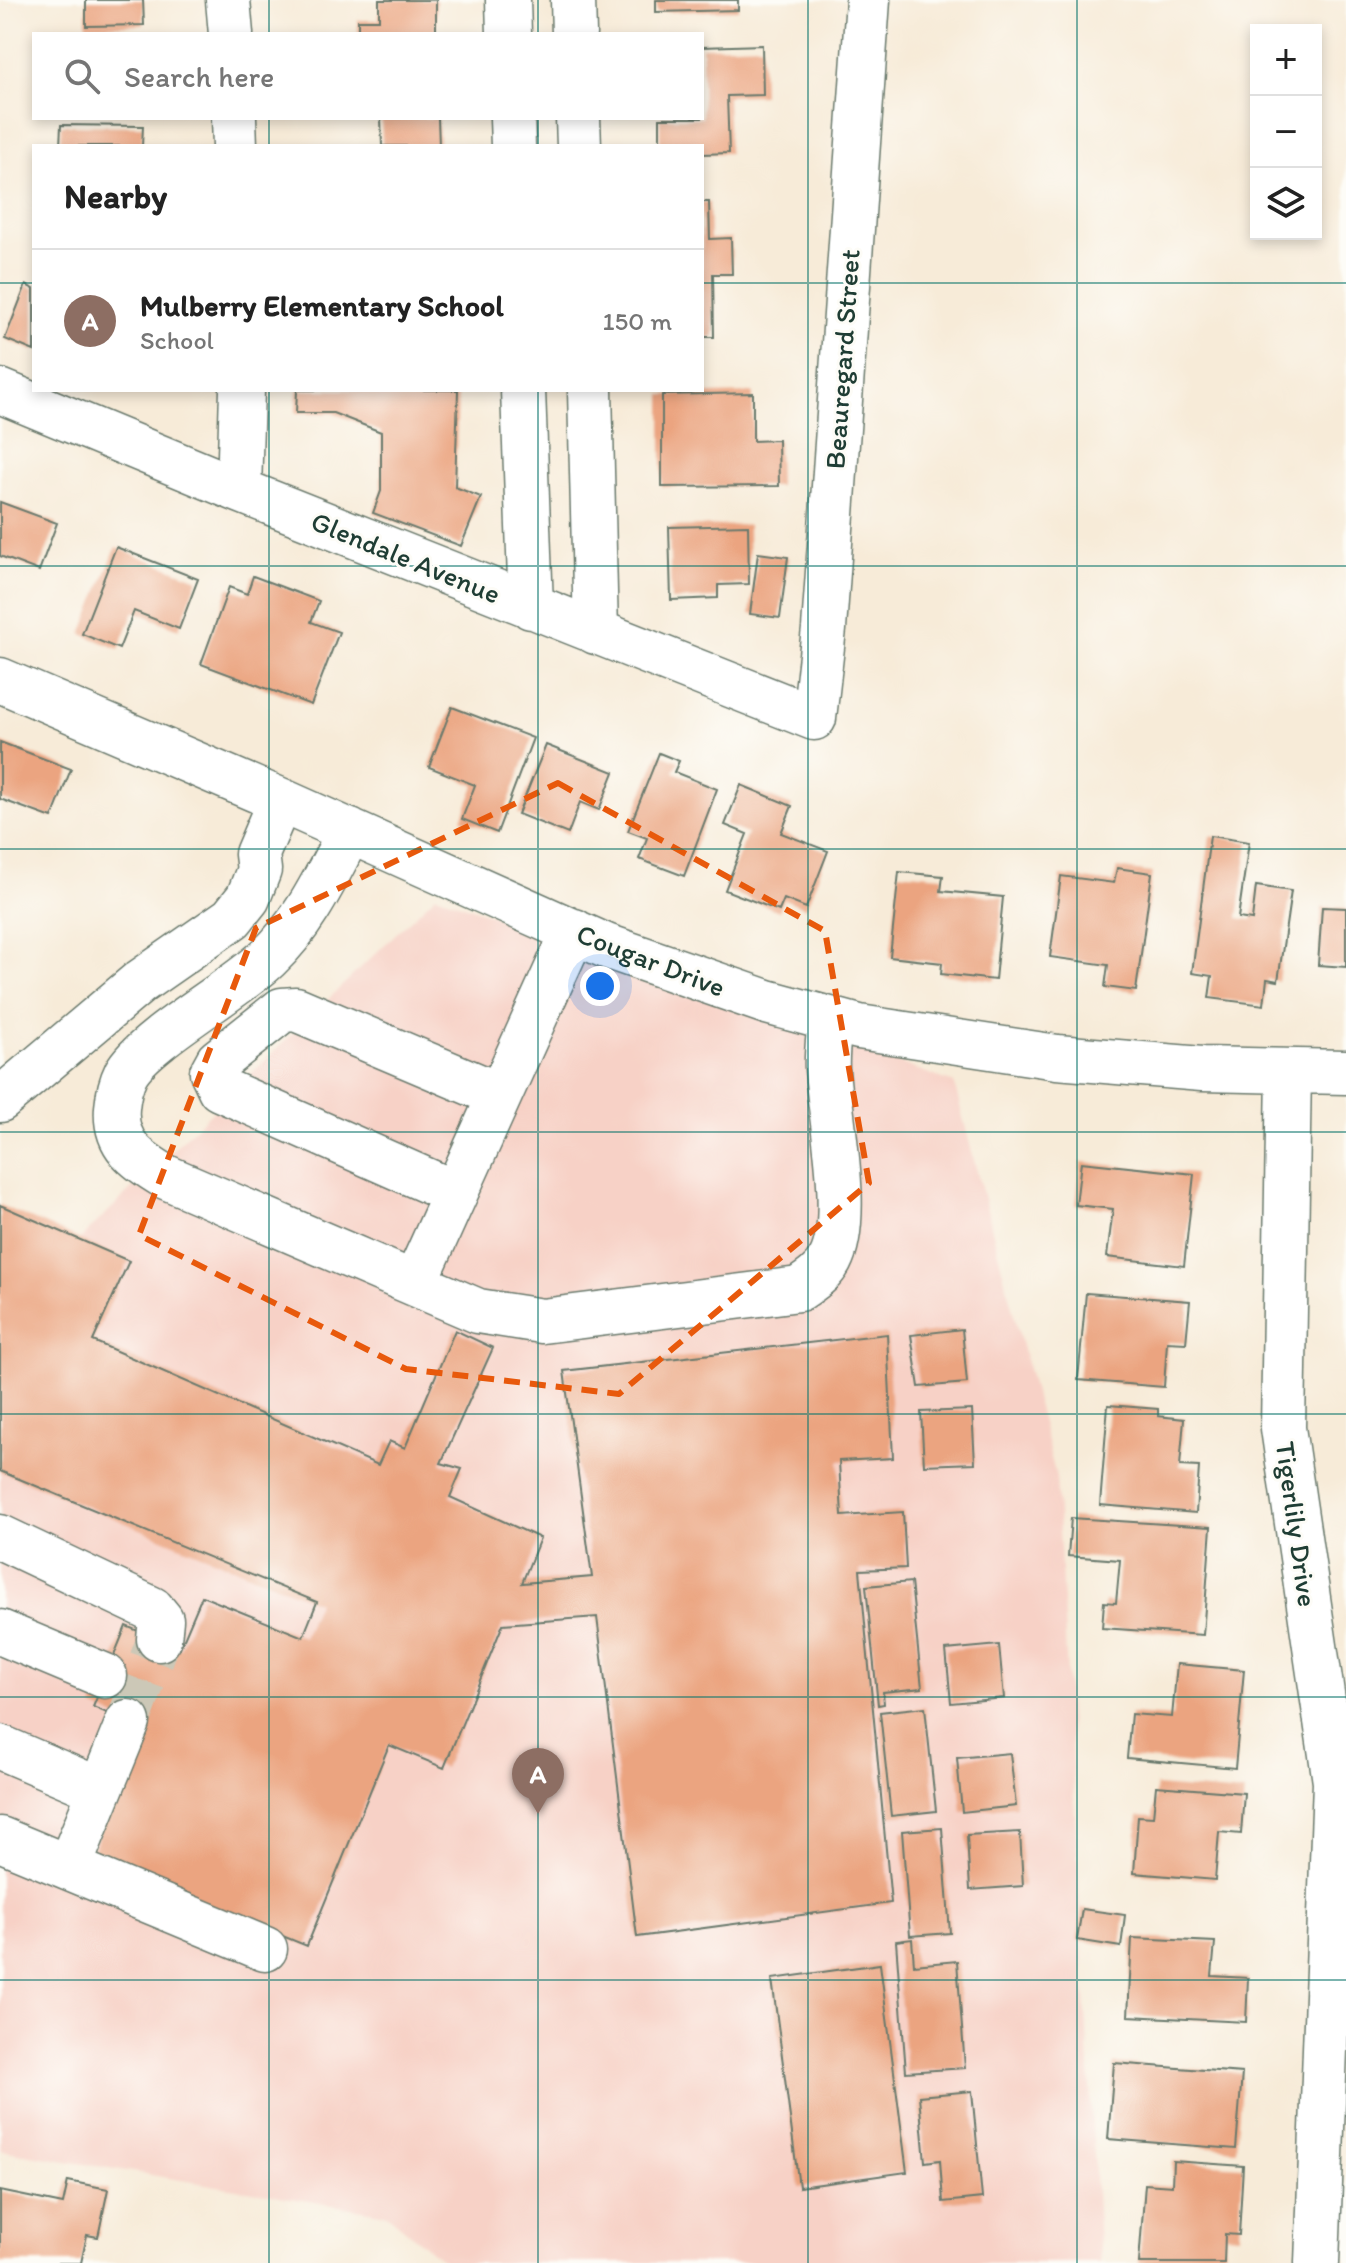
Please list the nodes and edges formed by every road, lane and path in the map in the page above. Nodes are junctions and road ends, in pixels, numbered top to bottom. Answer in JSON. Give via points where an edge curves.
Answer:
{"nodes":[{"id":1,"x":228,"y":0,"type":"edge"},
{"id":2,"x":508,"y":0,"type":"edge"},
{"id":3,"x":573,"y":0,"type":"edge"},
{"id":4,"x":868,"y":0,"type":"edge"},
{"id":5,"x":231,"y":32,"type":"edge"},
{"id":6,"x":509,"y":32,"type":"edge"},
{"id":7,"x":574,"y":32,"type":"edge"},
{"id":8,"x":234,"y":120,"type":"edge"},
{"id":9,"x":512,"y":120,"type":"edge"},
{"id":10,"x":578,"y":120,"type":"edge"},
{"id":11,"x":235,"y":144,"type":"edge"},
{"id":12,"x":513,"y":144,"type":"edge"},
{"id":13,"x":579,"y":144,"type":"edge"},
{"id":14,"x":0,"y":391,"type":"edge"},
{"id":15,"x":242,"y":392,"type":"edge"},
{"id":16,"x":523,"y":392,"type":"edge"},
{"id":17,"x":590,"y":392,"type":"edge"},
{"id":18,"x":239,"y":490,"type":"junction"},
{"id":19,"x":531,"y":607,"type":"junction"},
{"id":20,"x":596,"y":632,"type":"junction"},
{"id":21,"x":0,"y":680,"type":"edge"},
{"id":22,"x":814,"y":718,"type":"joint"},
{"id":23,"x":280,"y":800,"type":"junction"},
{"id":24,"x":350,"y":831,"type":"junction"},
{"id":25,"x":257,"y":854,"type":"junction"},
{"id":26,"x":574,"y":931,"type":"junction"},
{"id":27,"x":830,"y":1019,"type":"junction"},
{"id":28,"x":0,"y":1058,"type":"edge"},
{"id":29,"x":1289,"y":1071,"type":"junction"},
{"id":30,"x":1346,"y":1072,"type":"edge"},
{"id":31,"x":499,"y":1095,"type":"junction"},
{"id":32,"x":0,"y":1100,"type":"edge"},
{"id":33,"x":455,"y":1193,"type":"junction"},
{"id":34,"x":415,"y":1283,"type":"junction"},
{"id":35,"x":0,"y":1537,"type":"edge"},
{"id":36,"x":0,"y":1632,"type":"edge"},
{"id":37,"x":159,"y":1639,"type":"tunnel mouth"},
{"id":38,"x":105,"y":1676,"type":"dead end"},
{"id":39,"x":128,"y":1722,"type":"tunnel mouth"},
{"id":40,"x":0,"y":1747,"type":"edge"},
{"id":41,"x":100,"y":1790,"type":"junction"},
{"id":42,"x":0,"y":1839,"type":"edge"},
{"id":43,"x":69,"y":1867,"type":"junction"},
{"id":44,"x":265,"y":1949,"type":"dead end"},
{"id":45,"x":1317,"y":2263,"type":"edge"}],
"edges":[{"from":1,"to":5,"type":"street"},
{"from":2,"to":6,"type":"street"},
{"from":3,"to":7,"type":"street"},
{"from":4,"to":22,"type":"street","name":"Beauregard Street"},
{"from":8,"to":11,"type":"street"},
{"from":9,"to":12,"type":"street"},
{"from":10,"to":13,"type":"street"},
{"from":14,"to":18,"type":"street","name":"Glendale Avenue"},
{"from":15,"to":18,"type":"street"},
{"from":16,"to":19,"type":"street"},
{"from":17,"to":20,"type":"street"},
{"from":18,"to":19,"type":"street","name":"Glendale Avenue"},
{"from":19,"to":20,"type":"street","name":"Glendale Avenue"},
{"from":20,"to":22,"type":"street","name":"Glendale Avenue"},
{"from":21,"to":23,"type":"street","name":"Cougar Drive"},
{"from":23,"to":24,"type":"street","name":"Cougar Drive"},
{"from":23,"to":25,"type":"street"},
{"from":24,"to":26,"type":"street","name":"Cougar Drive"},
{"from":24,"to":34,"type":"street","via":[[293,932],[235,987],[145,1051],[127,1071],[118,1095],[119,1132],[128,1151],[166,1177]]},
{"from":25,"to":28,"type":"street","via":[[239,864],[192,913]]},
{"from":25,"to":32,"type":"street","via":[[259,870],[248,898],[232,918],[140,982]]},
{"from":26,"to":27,"type":"street","name":"Cougar Drive","via":[[767,1002]]},
{"from":26,"to":31,"type":"street"},
{"from":27,"to":29,"type":"street","name":"Cougar Drive","via":[[1057,1057]]},
{"from":27,"to":34,"type":"street","via":[[826,1064],[841,1215],[830,1261],[799,1289],[542,1321],[478,1311]]},
{"from":29,"to":30,"type":"street","name":"Cougar Drive"},
{"from":29,"to":45,"type":"street","name":"Tigerlily Drive","via":[[1283,1428],[1335,1782]]},
{"from":31,"to":33,"type":"street"},
{"from":31,"to":33,"type":"street","via":[[296,1009],[282,1010],[218,1061],[212,1072],[220,1089]]},
{"from":33,"to":34,"type":"street"},
{"from":35,"to":37,"type":"street","via":[[143,1603],[161,1620]]},
{"from":36,"to":38,"type":"street"},
{"from":39,"to":41,"type":"street"},
{"from":40,"to":41,"type":"street"},
{"from":41,"to":43,"type":"street"},
{"from":42,"to":43,"type":"street"},
{"from":43,"to":44,"type":"street"}]}
